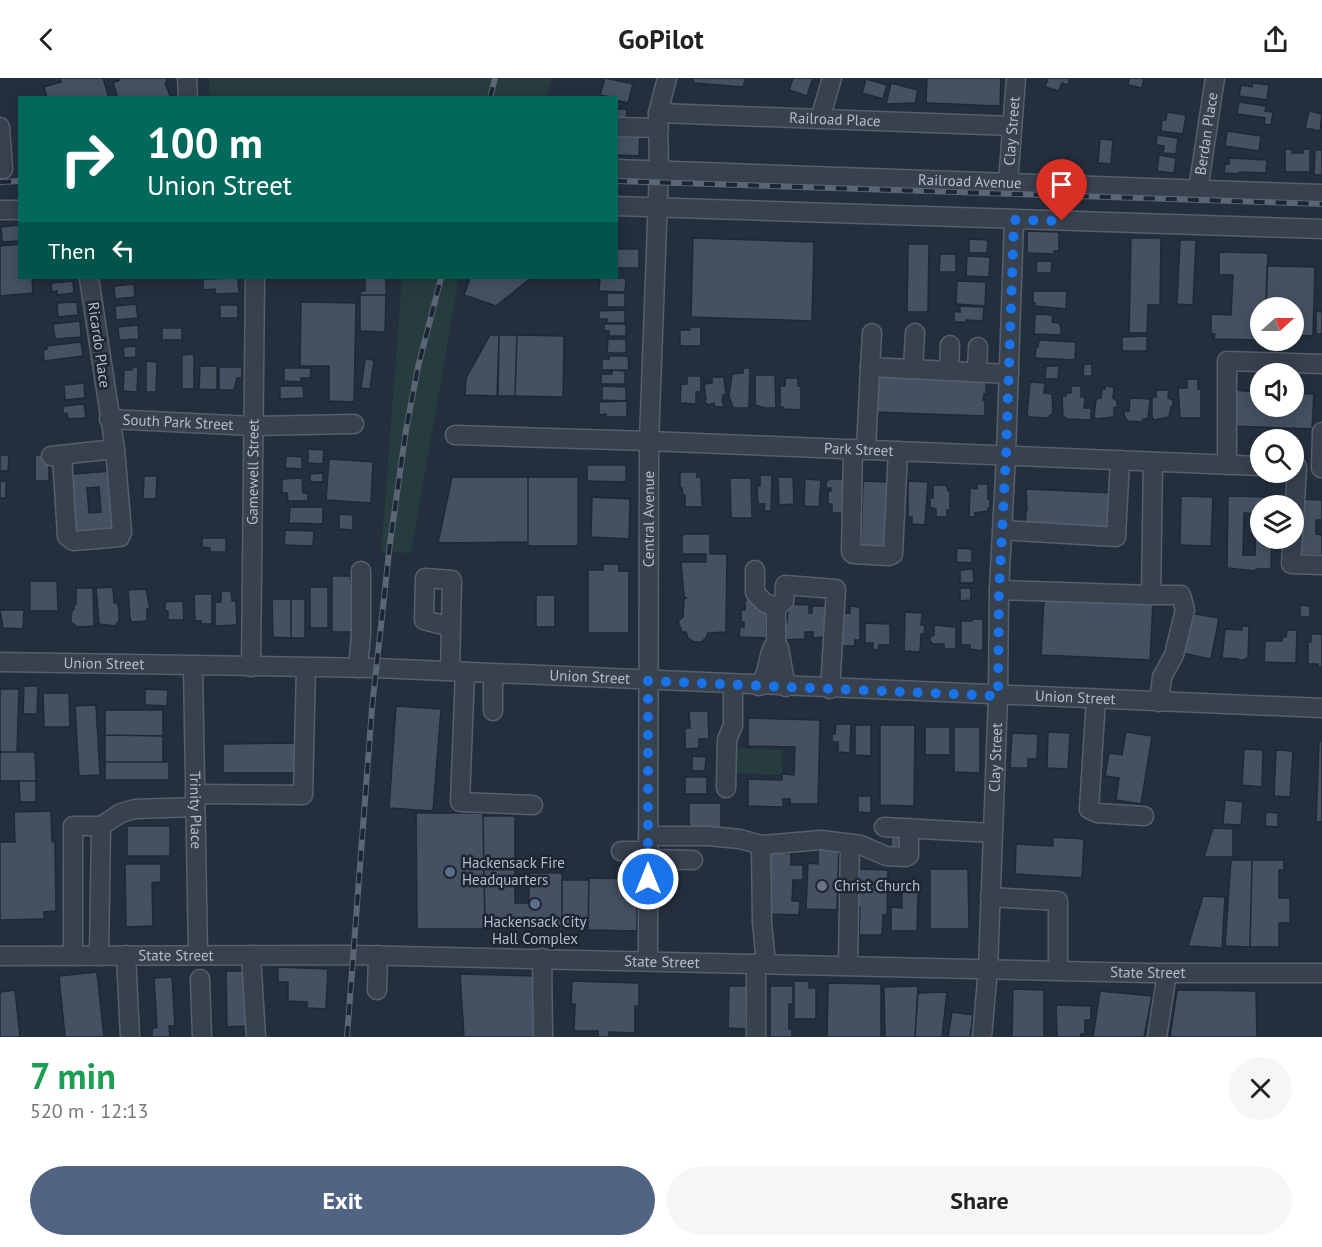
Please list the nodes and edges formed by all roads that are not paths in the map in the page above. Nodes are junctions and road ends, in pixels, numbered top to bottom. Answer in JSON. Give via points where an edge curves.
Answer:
{"nodes":[{"id":1,"x":187,"y":78,"type":"edge"},
{"id":2,"x":667,"y":78,"type":"edge"},
{"id":3,"x":832,"y":78,"type":"edge"},
{"id":4,"x":1016,"y":78,"type":"edge"},
{"id":5,"x":1215,"y":78,"type":"edge"},
{"id":6,"x":188,"y":96,"type":"edge"},
{"id":7,"x":820,"y":119,"type":"junction"},
{"id":8,"x":659,"y":120,"type":"junction"},
{"id":9,"x":1012,"y":126,"type":"junction"},
{"id":10,"x":0,"y":127,"type":"edge"},
{"id":11,"x":618,"y":128,"type":"edge"},
{"id":12,"x":8,"y":169,"type":"edge"},
{"id":13,"x":618,"y":169,"type":"edge"},
{"id":14,"x":659,"y":170,"type":"junction"},
{"id":15,"x":1008,"y":183,"type":"junction"},
{"id":16,"x":1198,"y":190,"type":"junction"},
{"id":17,"x":1322,"y":194,"type":"edge"},
{"id":18,"x":618,"y":206,"type":"edge"},
{"id":19,"x":658,"y":208,"type":"junction"},
{"id":20,"x":0,"y":210,"type":"edge"},
{"id":21,"x":18,"y":210,"type":"edge"},
{"id":22,"x":1014,"y":220,"type":"junction"},
{"id":23,"x":1322,"y":229,"type":"edge"},
{"id":24,"x":89,"y":279,"type":"edge"},
{"id":25,"x":255,"y":279,"type":"edge"},
{"id":26,"x":872,"y":333,"type":"dead end"},
{"id":27,"x":915,"y":333,"type":"dead end"},
{"id":28,"x":950,"y":345,"type":"dead end"},
{"id":29,"x":978,"y":347,"type":"dead end"},
{"id":30,"x":1322,"y":364,"type":"edge"},
{"id":31,"x":870,"y":367,"type":"junction"},
{"id":32,"x":913,"y":369,"type":"junction"},
{"id":33,"x":949,"y":370,"type":"junction"},
{"id":34,"x":977,"y":371,"type":"junction"},
{"id":35,"x":1009,"y":374,"type":"junction"},
{"id":36,"x":109,"y":419,"type":"junction"},
{"id":37,"x":354,"y":424,"type":"dead end"},
{"id":38,"x":253,"y":426,"type":"junction"},
{"id":39,"x":1322,"y":432,"type":"edge"},
{"id":40,"x":455,"y":435,"type":"dead end"},
{"id":41,"x":649,"y":441,"type":"junction"},
{"id":42,"x":115,"y":449,"type":"junction"},
{"id":43,"x":860,"y":449,"type":"junction"},
{"id":44,"x":898,"y":451,"type":"junction"},
{"id":45,"x":1006,"y":455,"type":"junction"},
{"id":46,"x":56,"y":456,"type":"joint"},
{"id":47,"x":1120,"y":460,"type":"junction"},
{"id":48,"x":1153,"y":462,"type":"junction"},
{"id":49,"x":1227,"y":465,"type":"junction"},
{"id":50,"x":1250,"y":466,"type":"edge"},
{"id":51,"x":1304,"y":467,"type":"edge"},
{"id":52,"x":1321,"y":468,"type":"edge"},
{"id":53,"x":1002,"y":530,"type":"junction"},
{"id":54,"x":1292,"y":549,"type":"edge"},
{"id":55,"x":1322,"y":565,"type":"edge"},
{"id":56,"x":755,"y":570,"type":"dead end"},
{"id":57,"x":361,"y":571,"type":"dead end"},
{"id":58,"x":999,"y":590,"type":"junction"},
{"id":59,"x":1151,"y":595,"type":"junction"},
{"id":60,"x":776,"y":607,"type":"junction"},
{"id":61,"x":451,"y":627,"type":"dead end"},
{"id":62,"x":776,"y":643,"type":"junction"},
{"id":63,"x":0,"y":662,"type":"edge"},
{"id":64,"x":194,"y":666,"type":"junction"},
{"id":65,"x":251,"y":667,"type":"junction"},
{"id":66,"x":306,"y":668,"type":"junction"},
{"id":67,"x":358,"y":668,"type":"junction"},
{"id":68,"x":457,"y":672,"type":"junction"},
{"id":69,"x":493,"y":674,"type":"junction"},
{"id":70,"x":648,"y":681,"type":"junction"},
{"id":71,"x":733,"y":684,"type":"junction"},
{"id":72,"x":759,"y":686,"type":"junction"},
{"id":73,"x":786,"y":687,"type":"junction"},
{"id":74,"x":831,"y":688,"type":"junction"},
{"id":75,"x":998,"y":696,"type":"junction"},
{"id":76,"x":1096,"y":699,"type":"junction"},
{"id":77,"x":1159,"y":702,"type":"junction"},
{"id":78,"x":1322,"y":708,"type":"edge"},
{"id":79,"x":492,"y":711,"type":"dead end"},
{"id":80,"x":726,"y":788,"type":"dead end"},
{"id":81,"x":195,"y":801,"type":"junction"},
{"id":82,"x":533,"y":805,"type":"dead end"},
{"id":83,"x":1144,"y":816,"type":"dead end"},
{"id":84,"x":101,"y":826,"type":"junction"},
{"id":85,"x":884,"y":827,"type":"dead end"},
{"id":86,"x":909,"y":828,"type":"junction"},
{"id":87,"x":992,"y":833,"type":"junction"},
{"id":88,"x":850,"y":844,"type":"junction"},
{"id":89,"x":761,"y":845,"type":"junction"},
{"id":90,"x":648,"y":849,"type":"junction"},
{"id":91,"x":621,"y":850,"type":"dead end"},
{"id":92,"x":693,"y":860,"type":"dead end"},
{"id":93,"x":990,"y":897,"type":"junction"},
{"id":94,"x":198,"y":955,"type":"junction"},
{"id":95,"x":251,"y":955,"type":"junction"},
{"id":96,"x":378,"y":955,"type":"junction"},
{"id":97,"x":0,"y":956,"type":"edge"},
{"id":98,"x":73,"y":956,"type":"junction"},
{"id":99,"x":99,"y":956,"type":"junction"},
{"id":100,"x":126,"y":956,"type":"junction"},
{"id":101,"x":542,"y":958,"type":"junction"},
{"id":102,"x":648,"y":961,"type":"junction"},
{"id":103,"x":761,"y":963,"type":"junction"},
{"id":104,"x":848,"y":965,"type":"junction"},
{"id":105,"x":988,"y":969,"type":"junction"},
{"id":106,"x":1058,"y":971,"type":"junction"},
{"id":107,"x":1167,"y":973,"type":"junction"},
{"id":108,"x":1322,"y":973,"type":"edge"},
{"id":109,"x":200,"y":979,"type":"dead end"},
{"id":110,"x":377,"y":990,"type":"dead end"},
{"id":111,"x":130,"y":1037,"type":"edge"},
{"id":112,"x":202,"y":1037,"type":"edge"},
{"id":113,"x":256,"y":1037,"type":"edge"},
{"id":114,"x":543,"y":1037,"type":"edge"},
{"id":115,"x":756,"y":1037,"type":"edge"},
{"id":116,"x":982,"y":1037,"type":"edge"},
{"id":117,"x":1157,"y":1037,"type":"edge"}],
"edges":[{"from":1,"to":6,"type":"street"},
{"from":2,"to":8,"type":"street","name":"Central Avenue"},
{"from":3,"to":7,"type":"street"},
{"from":4,"to":9,"type":"street","name":"Clay Street"},
{"from":5,"to":16,"type":"street","name":"Berdan Place"},
{"from":7,"to":8,"type":"street","name":"Railroad Place"},
{"from":7,"to":9,"type":"street","name":"Railroad Place"},
{"from":8,"to":11,"type":"street","name":"Railroad Place"},
{"from":8,"to":14,"type":"street","name":"Central Avenue"},
{"from":9,"to":15,"type":"street","name":"Clay Street"},
{"from":10,"to":12,"type":"street"},
{"from":13,"to":14,"type":"street","name":"Railroad Avenue"},
{"from":14,"to":15,"type":"street","name":"Railroad Avenue"},
{"from":14,"to":19,"type":"street","name":"Central Avenue"},
{"from":15,"to":16,"type":"street","name":"Railroad Avenue"},
{"from":16,"to":17,"type":"street","name":"Railroad Avenue"},
{"from":18,"to":19,"type":"street"},
{"from":19,"to":22,"type":"street"},
{"from":19,"to":41,"type":"street","name":"Central Avenue"},
{"from":20,"to":21,"type":"street"},
{"from":22,"to":23,"type":"street"},
{"from":22,"to":35,"type":"street","name":"Clay Street"},
{"from":24,"to":36,"type":"street","name":"Ricardo Place"},
{"from":25,"to":38,"type":"street","name":"Gamewell Street"},
{"from":26,"to":31,"type":"street"},
{"from":27,"to":32,"type":"street"},
{"from":28,"to":33,"type":"street"},
{"from":29,"to":34,"type":"street"},
{"from":30,"to":49,"type":"street","via":[[1227,361]]},
{"from":31,"to":32,"type":"street"},
{"from":31,"to":43,"type":"street"},
{"from":32,"to":33,"type":"street"},
{"from":33,"to":34,"type":"street"},
{"from":34,"to":35,"type":"street"},
{"from":35,"to":45,"type":"street","name":"Clay Street"},
{"from":36,"to":38,"type":"street","name":"South Park Street"},
{"from":36,"to":42,"type":"street","name":"Ricardo Place"},
{"from":37,"to":38,"type":"street","name":"South Park Street"},
{"from":38,"to":65,"type":"street","name":"Gamewell Street"},
{"from":39,"to":52,"type":"street"},
{"from":40,"to":41,"type":"street","name":"Park Street"},
{"from":41,"to":43,"type":"street","name":"Park Street"},
{"from":41,"to":70,"type":"street","name":"Central Avenue"},
{"from":42,"to":46,"type":"street","name":"South Park Street"},
{"from":42,"to":46,"type":"street","name":"Ricardo Place","via":[[122,532],[120,537],[100,540],[73,541],[67,536]]},
{"from":43,"to":44,"type":"street","name":"Park Street"},
{"from":43,"to":44,"type":"street","via":[[851,552],[889,556]]},
{"from":44,"to":45,"type":"street","name":"Park Street"},
{"from":45,"to":47,"type":"street","name":"Park Street"},
{"from":45,"to":53,"type":"street","name":"Clay Street"},
{"from":47,"to":48,"type":"street","name":"Park Street"},
{"from":47,"to":53,"type":"street","via":[[1116,537]]},
{"from":48,"to":49,"type":"street","name":"Park Street"},
{"from":48,"to":59,"type":"street"},
{"from":49,"to":50,"type":"street","name":"Park Street"},
{"from":51,"to":52,"type":"street"},
{"from":53,"to":58,"type":"street","name":"Clay Street"},
{"from":54,"to":55,"type":"street","via":[[1291,564]]},
{"from":56,"to":60,"type":"street","via":[[755,593]]},
{"from":57,"to":67,"type":"street"},
{"from":58,"to":59,"type":"street"},
{"from":58,"to":75,"type":"street","name":"Clay Street"},
{"from":59,"to":77,"type":"street","via":[[1181,595],[1185,610],[1174,655],[1162,677]]},
{"from":60,"to":62,"type":"street"},
{"from":60,"to":74,"type":"street","via":[[784,601],[785,585],[836,589]]},
{"from":61,"to":68,"type":"street"},
{"from":62,"to":72,"type":"street","via":[[766,677]]},
{"from":62,"to":73,"type":"street"},
{"from":63,"to":64,"type":"street","name":"Union Street"},
{"from":64,"to":65,"type":"street","name":"Union Street"},
{"from":64,"to":81,"type":"street","name":"Trinity Place"},
{"from":65,"to":66,"type":"street","name":"Union Street"},
{"from":66,"to":67,"type":"street","name":"Union Street"},
{"from":66,"to":81,"type":"street","via":[[303,795]]},
{"from":67,"to":68,"type":"street","name":"Union Street"},
{"from":68,"to":69,"type":"street","name":"Union Street"},
{"from":68,"to":82,"type":"street","via":[[460,802]]},
{"from":69,"to":70,"type":"street","name":"Union Street"},
{"from":69,"to":79,"type":"street"},
{"from":70,"to":71,"type":"street","name":"Union Street"},
{"from":70,"to":90,"type":"street","name":"Central Avenue"},
{"from":71,"to":72,"type":"street","name":"Union Street"},
{"from":71,"to":80,"type":"street"},
{"from":72,"to":73,"type":"street","name":"Union Street"},
{"from":73,"to":74,"type":"street","name":"Union Street"},
{"from":74,"to":75,"type":"street","name":"Union Street"},
{"from":75,"to":76,"type":"street","name":"Union Street"},
{"from":75,"to":87,"type":"street","name":"Clay Street"},
{"from":76,"to":77,"type":"street","name":"Union Street"},
{"from":76,"to":83,"type":"street","via":[[1089,809]]},
{"from":77,"to":78,"type":"street","name":"Union Street"},
{"from":81,"to":84,"type":"street","via":[[135,809]]},
{"from":81,"to":94,"type":"street","name":"Trinity Place"},
{"from":84,"to":98,"type":"street","via":[[73,826]]},
{"from":84,"to":99,"type":"street"},
{"from":85,"to":86,"type":"street"},
{"from":86,"to":87,"type":"street"},
{"from":86,"to":88,"type":"street","via":[[906,857],[886,856]]},
{"from":87,"to":93,"type":"street","name":"Clay Street"},
{"from":88,"to":89,"type":"street","via":[[821,840]]},
{"from":88,"to":104,"type":"street"},
{"from":89,"to":90,"type":"street","via":[[708,836]]},
{"from":89,"to":103,"type":"street"},
{"from":90,"to":91,"type":"street"},
{"from":90,"to":92,"type":"street"},
{"from":90,"to":102,"type":"street","name":"Central Avenue"},
{"from":93,"to":105,"type":"street","name":"Clay Street"},
{"from":93,"to":106,"type":"street","via":[[1058,901]]},
{"from":94,"to":95,"type":"street","name":"State Street"},
{"from":94,"to":100,"type":"street","name":"State Street"},
{"from":95,"to":96,"type":"street","name":"State Street"},
{"from":95,"to":113,"type":"street"},
{"from":96,"to":101,"type":"street","name":"State Street"},
{"from":96,"to":110,"type":"street"},
{"from":97,"to":98,"type":"street","name":"State Street"},
{"from":98,"to":99,"type":"street","name":"State Street"},
{"from":99,"to":100,"type":"street","name":"State Street"},
{"from":100,"to":111,"type":"street"},
{"from":101,"to":102,"type":"street","name":"State Street"},
{"from":101,"to":114,"type":"street"},
{"from":102,"to":103,"type":"street","name":"State Street"},
{"from":103,"to":104,"type":"street","name":"State Street"},
{"from":103,"to":115,"type":"street"},
{"from":104,"to":105,"type":"street","name":"State Street"},
{"from":105,"to":106,"type":"street","name":"State Street"},
{"from":105,"to":116,"type":"street","name":"Clay Street"},
{"from":106,"to":107,"type":"street","name":"State Street"},
{"from":107,"to":108,"type":"street","name":"State Street"},
{"from":107,"to":117,"type":"street"},
{"from":109,"to":112,"type":"street"}]}
